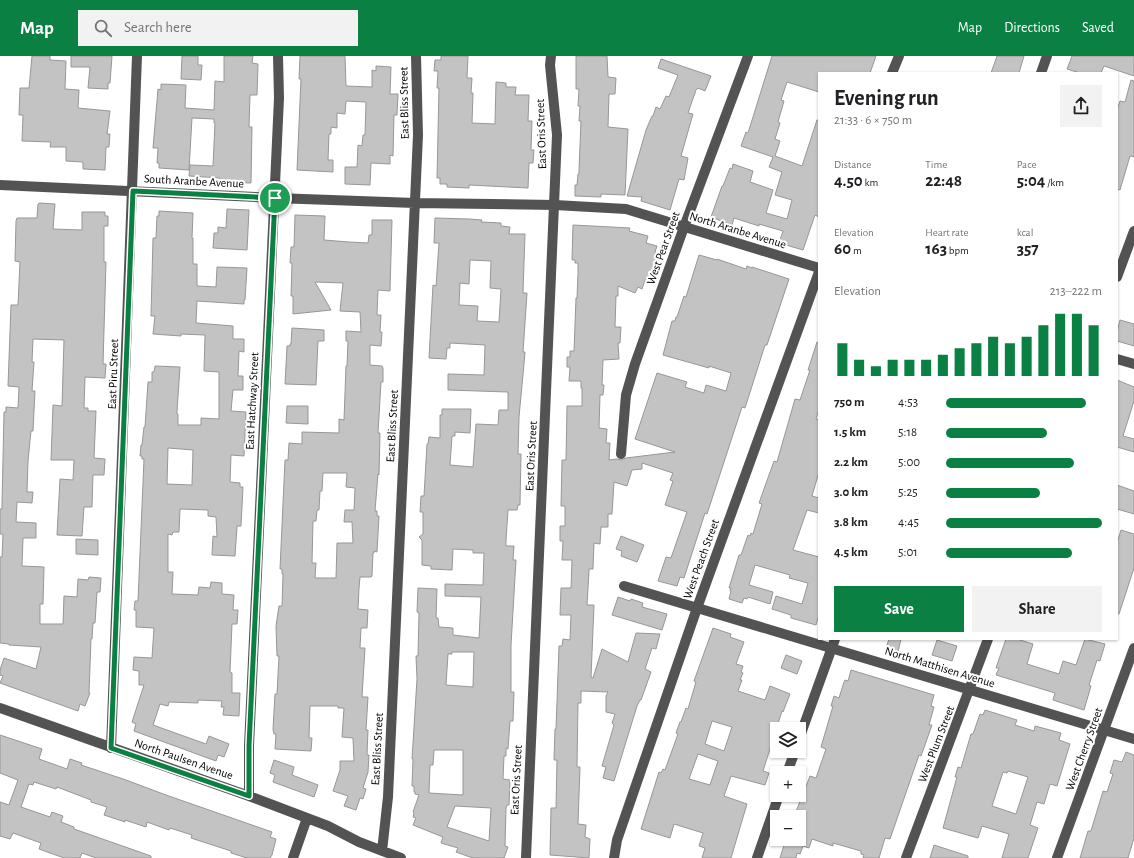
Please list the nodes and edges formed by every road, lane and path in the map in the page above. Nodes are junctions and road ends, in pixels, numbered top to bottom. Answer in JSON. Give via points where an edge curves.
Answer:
{"nodes":[{"id":1,"x":137,"y":56,"type":"edge"},
{"id":2,"x":278,"y":56,"type":"edge"},
{"id":3,"x":416,"y":56,"type":"edge"},
{"id":4,"x":551,"y":56,"type":"edge"},
{"id":5,"x":748,"y":56,"type":"edge"},
{"id":6,"x":898,"y":56,"type":"edge"},
{"id":7,"x":1047,"y":56,"type":"edge"},
{"id":8,"x":892,"y":72,"type":"edge"},
{"id":9,"x":1041,"y":72,"type":"edge"},
{"id":10,"x":0,"y":185,"type":"edge"},
{"id":11,"x":133,"y":191,"type":"junction"},
{"id":12,"x":275,"y":198,"type":"junction"},
{"id":13,"x":415,"y":203,"type":"junction"},
{"id":14,"x":554,"y":205,"type":"junction"},
{"id":15,"x":684,"y":227,"type":"junction"},
{"id":16,"x":1134,"y":231,"type":"edge"},
{"id":17,"x":818,"y":268,"type":"edge"},
{"id":18,"x":1118,"y":274,"type":"edge"},
{"id":19,"x":818,"y":275,"type":"edge"},
{"id":20,"x":1118,"y":358,"type":"edge"},
{"id":21,"x":1134,"y":364,"type":"edge"},
{"id":22,"x":621,"y":454,"type":"dead end"},
{"id":23,"x":624,"y":586,"type":"dead end"},
{"id":24,"x":697,"y":608,"type":"junction"},
{"id":25,"x":988,"y":640,"type":"edge"},
{"id":26,"x":833,"y":644,"type":"edge"},
{"id":27,"x":1134,"y":648,"type":"edge"},
{"id":28,"x":970,"y":690,"type":"junction"},
{"id":29,"x":0,"y":708,"type":"edge"},
{"id":30,"x":805,"y":722,"type":"edge"},
{"id":31,"x":1105,"y":730,"type":"junction"},
{"id":32,"x":1134,"y":739,"type":"edge"},
{"id":33,"x":111,"y":748,"type":"junction"},
{"id":34,"x":249,"y":796,"type":"junction"},
{"id":35,"x":777,"y":802,"type":"edge"},
{"id":36,"x":307,"y":818,"type":"junction"},
{"id":37,"x":382,"y":851,"type":"junction"},
{"id":38,"x":292,"y":858,"type":"edge"},
{"id":39,"x":401,"y":858,"type":"edge"},
{"id":40,"x":526,"y":858,"type":"edge"},
{"id":41,"x":614,"y":858,"type":"edge"},
{"id":42,"x":757,"y":858,"type":"edge"},
{"id":43,"x":906,"y":858,"type":"edge"},
{"id":44,"x":1057,"y":858,"type":"edge"}],
"edges":[{"from":1,"to":11,"type":"street","name":"East Piru Street"},
{"from":2,"to":12,"type":"street","name":"East Hatchway Street"},
{"from":3,"to":13,"type":"street","name":"East Bliss Street","via":[[418,135]]},
{"from":4,"to":14,"type":"street","name":"East Oris Street","via":[[557,135]]},
{"from":5,"to":15,"type":"street","name":"West Pear Street"},
{"from":6,"to":8,"type":"street"},
{"from":7,"to":9,"type":"street"},
{"from":10,"to":11,"type":"street","name":"South Aranbe Avenue"},
{"from":11,"to":12,"type":"street","name":"South Aranbe Avenue"},
{"from":11,"to":33,"type":"street","name":"East Piru Street"},
{"from":12,"to":13,"type":"street","name":"South Aranbe Avenue"},
{"from":12,"to":34,"type":"street","name":"East Hatchway Street","via":[[249,746]]},
{"from":13,"to":14,"type":"street","name":"South Aranbe Avenue"},
{"from":13,"to":37,"type":"street","name":"East Bliss Street","via":[[388,797]]},
{"from":14,"to":15,"type":"street","name":"North Aranbe Avenue","via":[[626,209]]},
{"from":14,"to":40,"type":"street","name":"East Oris Street"},
{"from":15,"to":17,"type":"street","name":"North Aranbe Avenue"},
{"from":15,"to":22,"type":"street","name":"West Pear Street","via":[[626,395]]},
{"from":16,"to":18,"type":"street"},
{"from":19,"to":24,"type":"street","name":"West Peach Street"},
{"from":20,"to":21,"type":"street"},
{"from":23,"to":24,"type":"street","name":"North Matthisen Avenue"},
{"from":24,"to":26,"type":"street","name":"North Matthisen Avenue"},
{"from":24,"to":41,"type":"street","name":"West Peach Street","via":[[617,840]]},
{"from":25,"to":28,"type":"street","name":"West Plum Street"},
{"from":26,"to":28,"type":"street","name":"North Matthisen Avenue"},
{"from":26,"to":30,"type":"street"},
{"from":27,"to":31,"type":"street","name":"West Cherry Street"},
{"from":28,"to":31,"type":"street","name":"North Matthisen Avenue"},
{"from":28,"to":43,"type":"street","name":"West Plum Street"},
{"from":29,"to":33,"type":"street","name":"North Paulsen Avenue"},
{"from":31,"to":32,"type":"street","name":"North Matthisen Avenue"},
{"from":31,"to":44,"type":"street","name":"West Cherry Street"},
{"from":33,"to":34,"type":"street","name":"North Paulsen Avenue"},
{"from":34,"to":36,"type":"street","name":"North Paulsen Avenue"},
{"from":35,"to":42,"type":"street"},
{"from":36,"to":37,"type":"street","name":"North Paulsen Avenue"},
{"from":36,"to":38,"type":"street"},
{"from":37,"to":39,"type":"street","name":"North Paulsen Avenue"}]}
